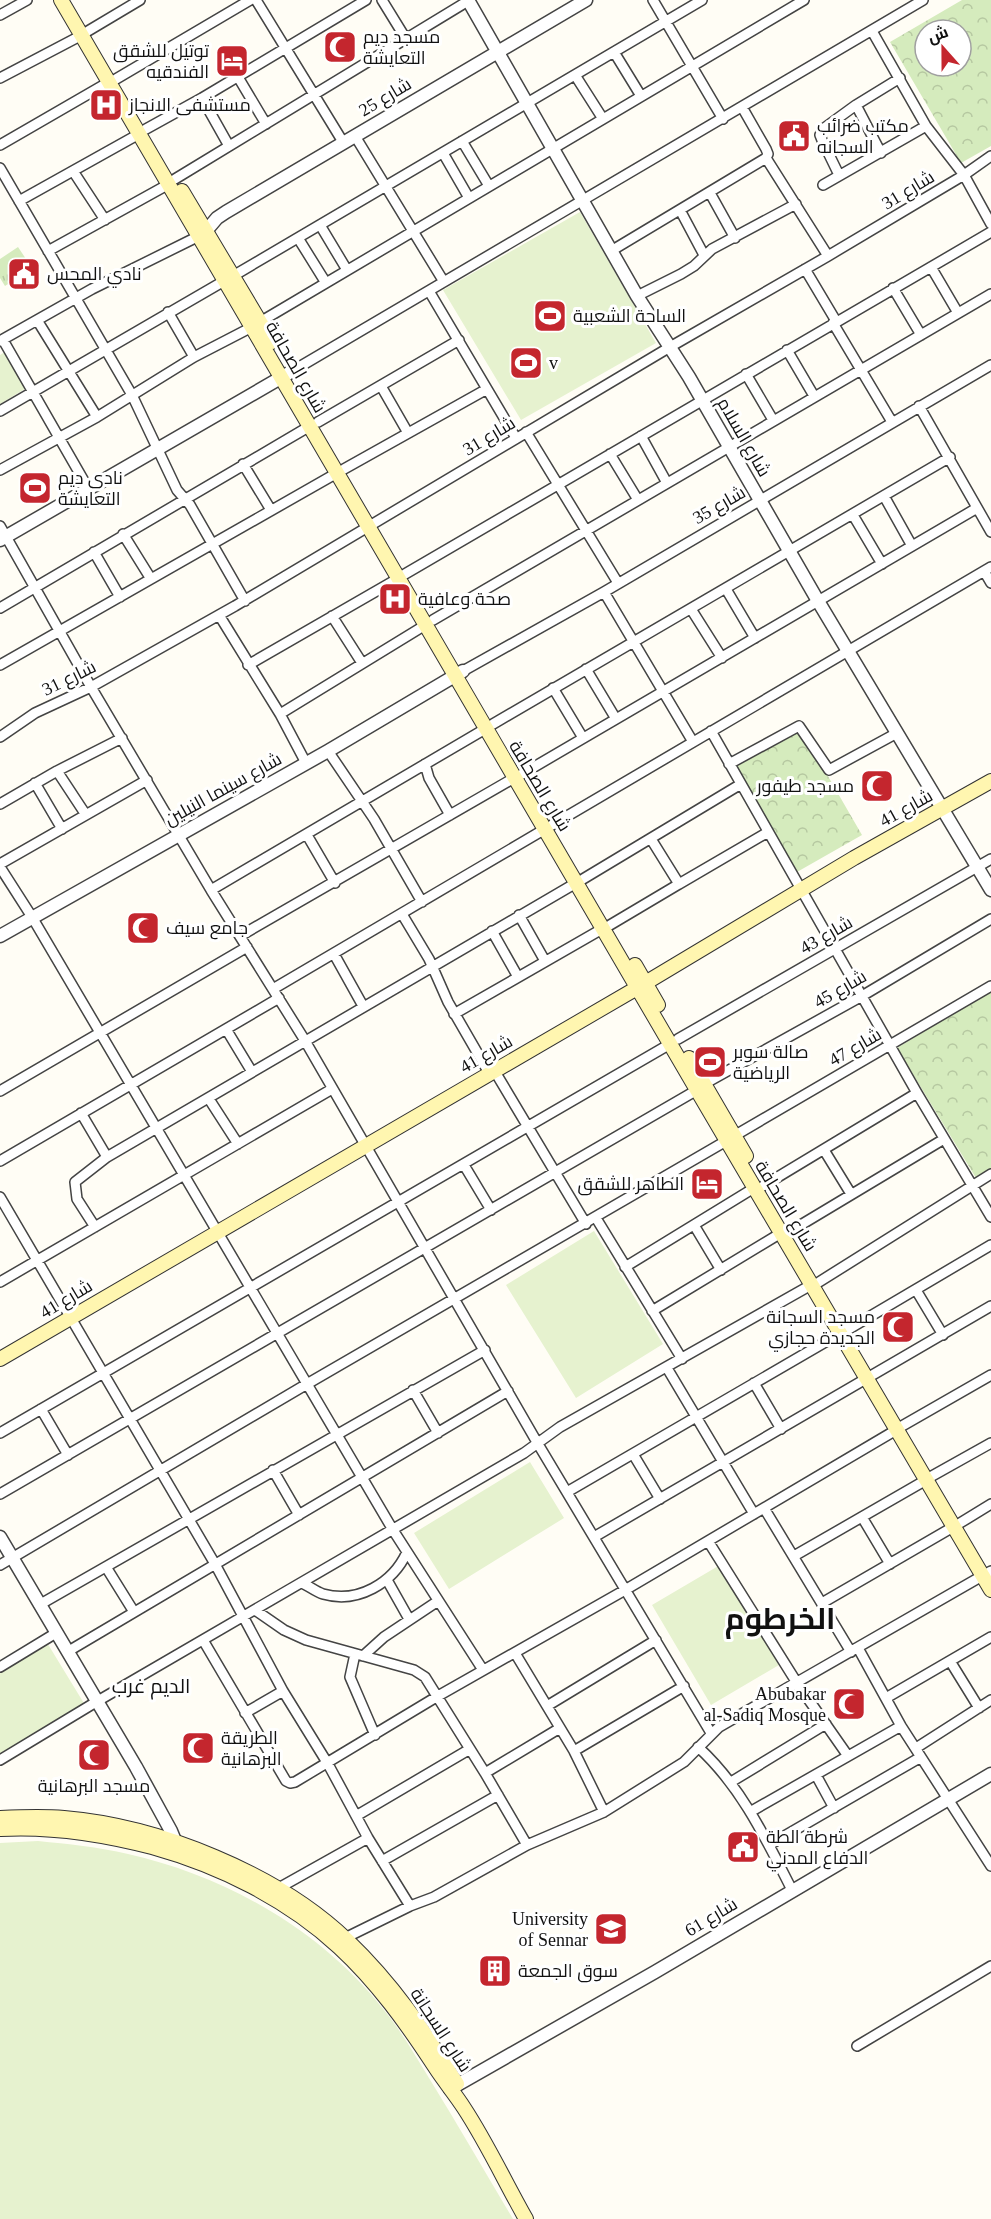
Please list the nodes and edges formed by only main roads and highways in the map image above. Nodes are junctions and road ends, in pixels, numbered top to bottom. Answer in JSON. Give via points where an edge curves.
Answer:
{"nodes":[{"id":1,"x":61,"y":0,"type":"edge"},
{"id":2,"x":70,"y":0,"type":"edge"},
{"id":3,"x":85,"y":33,"type":"junction"},
{"id":4,"x":991,"y":781,"type":"edge"},
{"id":5,"x":641,"y":985,"type":"junction"},
{"id":6,"x":0,"y":1359,"type":"edge"},
{"id":7,"x":988,"y":1573,"type":"edge"},
{"id":8,"x":991,"y":1590,"type":"edge"},
{"id":9,"x":0,"y":1818,"type":"edge"},
{"id":10,"x":0,"y":1829,"type":"edge"},
{"id":11,"x":178,"y":1848,"type":"junction"},
{"id":12,"x":453,"y":2087,"type":"junction"},
{"id":13,"x":526,"y":2219,"type":"edge"}],
"edges":[{"from":1,"to":3,"type":"main road","name":"شارع الصحافة"},
{"from":2,"to":3,"type":"main road","name":"شارع الصحافة"},
{"from":3,"to":5,"type":"main road","name":"شارع الصحافة"},
{"from":4,"to":5,"type":"main road","name":"شارع 41"},
{"from":5,"to":6,"type":"main road","name":"شارع 41"},
{"from":5,"to":7,"type":"main road","name":"شارع الصحافة"},
{"from":7,"to":8,"type":"main road","name":"شارع الصحافة"},
{"from":9,"to":11,"type":"main road","name":"شارع السجانة","via":[[76,1820],[141,1832]]},
{"from":10,"to":11,"type":"main road","name":"شارع السجانة","via":[[75,1831]]},
{"from":11,"to":12,"type":"main road","name":"شارع السجانة","via":[[296,1913],[338,1946],[402,2016]]},
{"from":11,"to":12,"type":"main road","name":"شارع السجانة","via":[[217,1858],[277,1889],[345,1938],[410,2010]]},
{"from":12,"to":13,"type":"main road","name":"شارع السجانة"}]}
